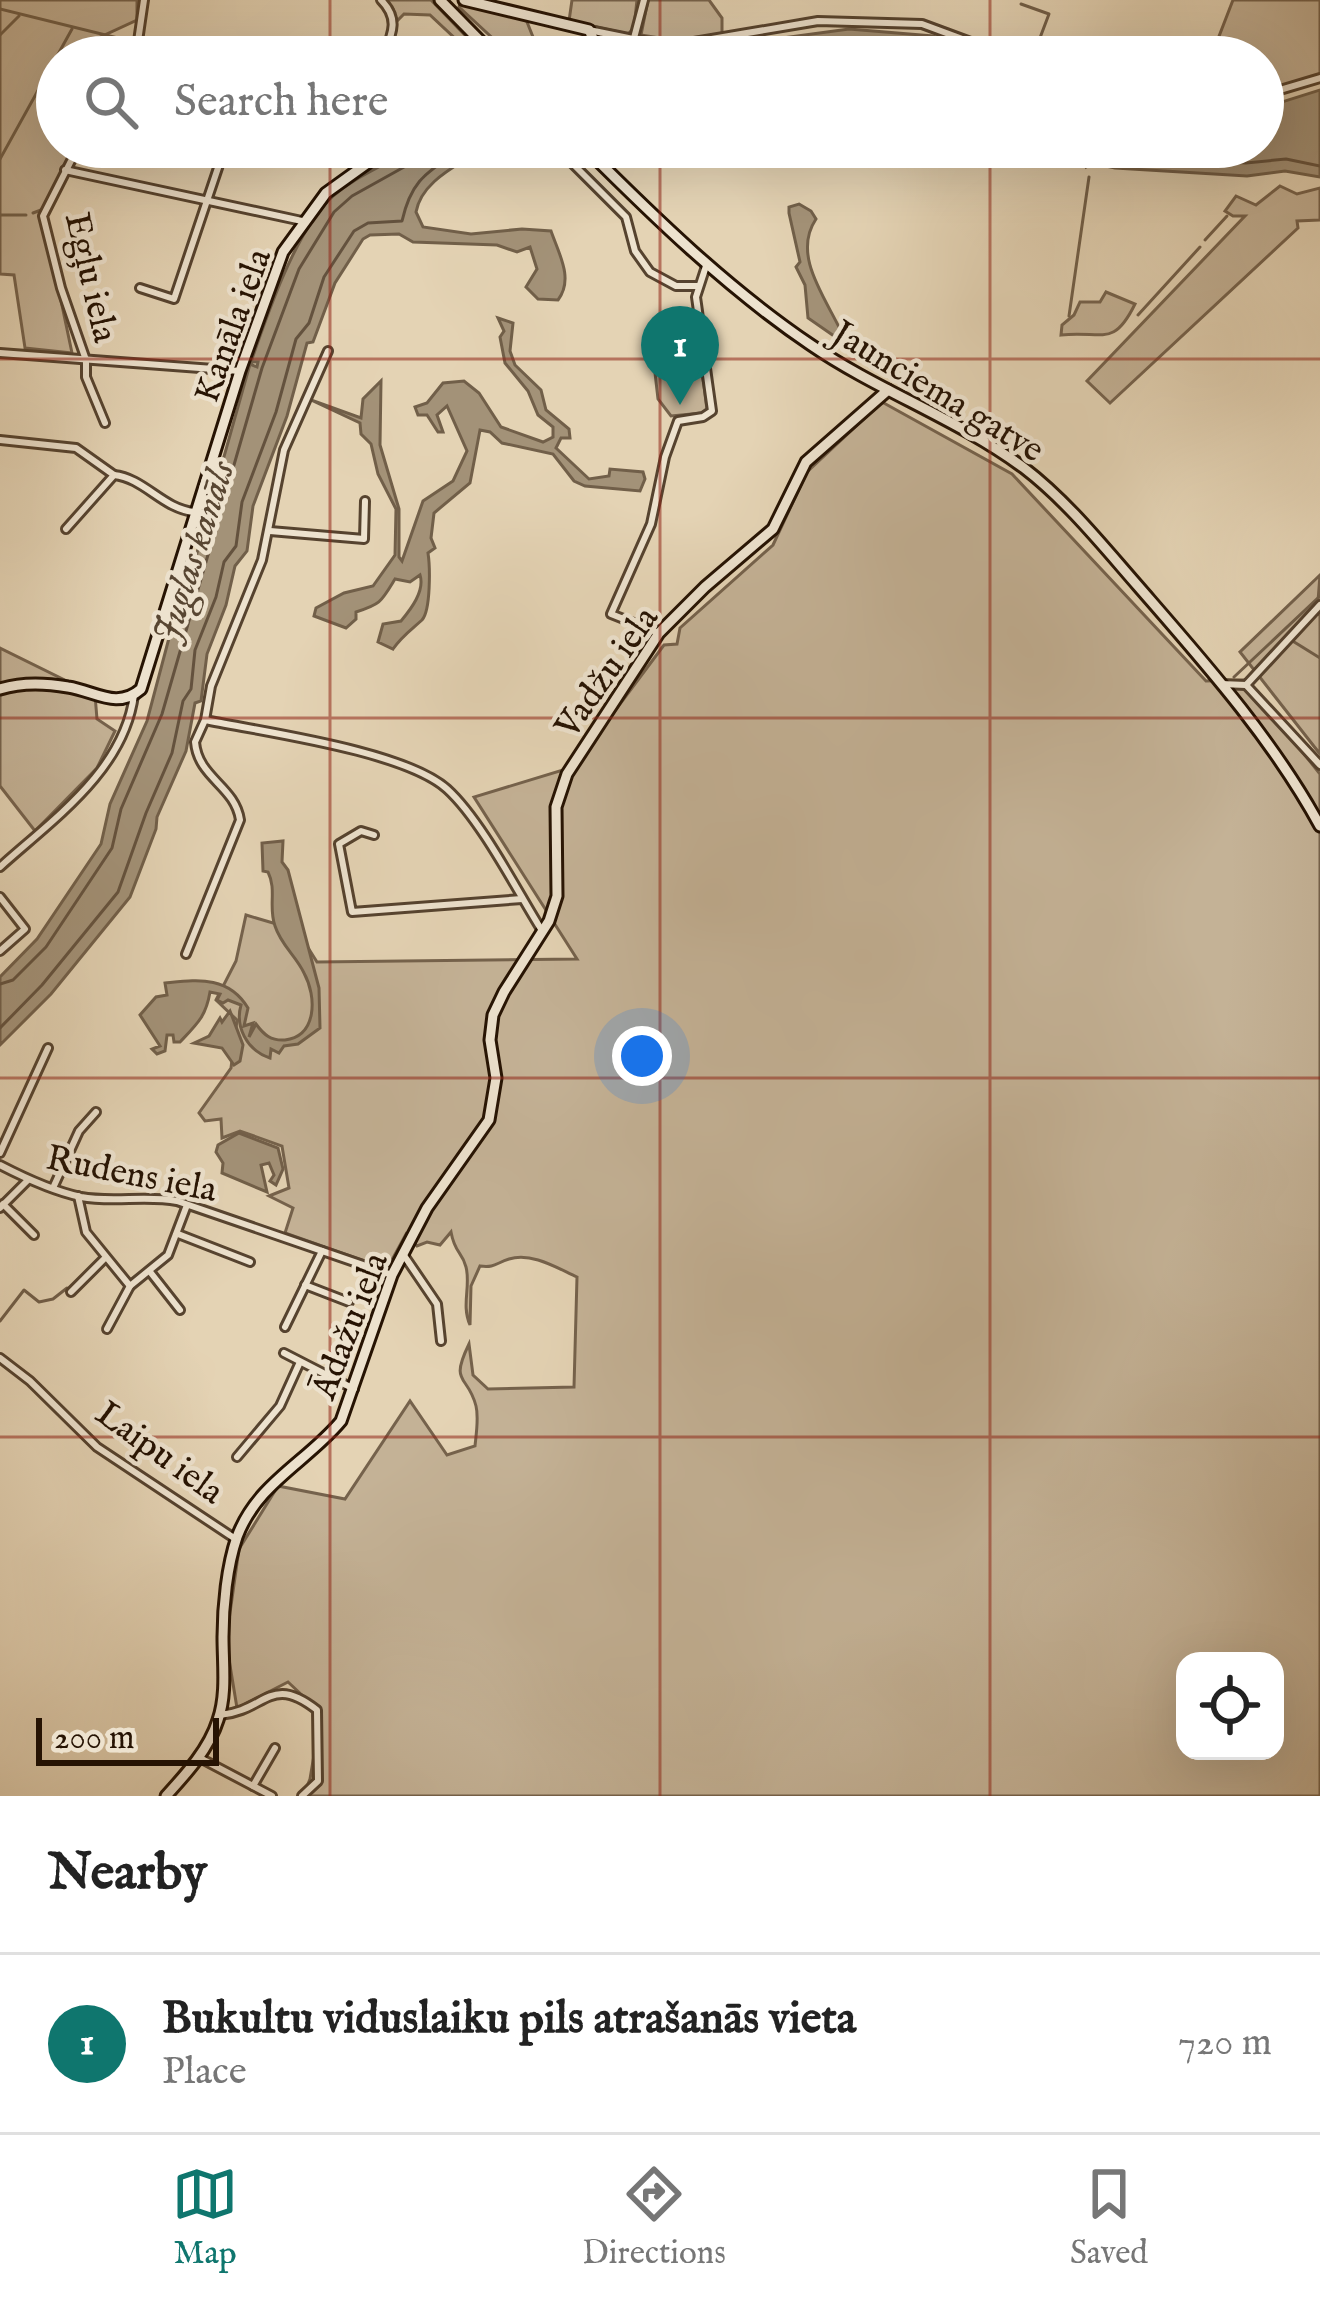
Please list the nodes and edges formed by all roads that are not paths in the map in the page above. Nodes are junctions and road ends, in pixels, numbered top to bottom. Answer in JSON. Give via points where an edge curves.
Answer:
{"nodes":[{"id":1,"x":144,"y":0,"type":"edge"},
{"id":2,"x":381,"y":0,"type":"edge"},
{"id":3,"x":464,"y":0,"type":"edge"},
{"id":4,"x":644,"y":0,"type":"edge"},
{"id":5,"x":443,"y":1,"type":"edge"},
{"id":6,"x":589,"y":30,"type":"junction"},
{"id":7,"x":139,"y":36,"type":"edge"},
{"id":8,"x":391,"y":36,"type":"edge"},
{"id":9,"x":476,"y":36,"type":"edge"},
{"id":10,"x":592,"y":36,"type":"edge"},
{"id":11,"x":623,"y":36,"type":"edge"},
{"id":12,"x":635,"y":36,"type":"edge"},
{"id":13,"x":728,"y":36,"type":"edge"},
{"id":14,"x":957,"y":36,"type":"edge"},
{"id":15,"x":1320,"y":78,"type":"edge"},
{"id":16,"x":1284,"y":89,"type":"edge"},
{"id":17,"x":218,"y":168,"type":"edge"},
{"id":18,"x":358,"y":168,"type":"edge"},
{"id":19,"x":577,"y":168,"type":"edge"},
{"id":20,"x":606,"y":168,"type":"edge"},
{"id":21,"x":65,"y":170,"type":"joint"},
{"id":22,"x":207,"y":200,"type":"junction"},
{"id":23,"x":302,"y":221,"type":"junction"},
{"id":24,"x":707,"y":263,"type":"junction"},
{"id":25,"x":698,"y":286,"type":"junction"},
{"id":26,"x":140,"y":288,"type":"dead end"},
{"id":27,"x":328,"y":351,"type":"dead end"},
{"id":28,"x":0,"y":353,"type":"edge"},
{"id":29,"x":86,"y":360,"type":"junction"},
{"id":30,"x":240,"y":371,"type":"junction"},
{"id":31,"x":888,"y":390,"type":"junction"},
{"id":32,"x":104,"y":423,"type":"dead end"},
{"id":33,"x":0,"y":440,"type":"edge"},
{"id":34,"x":114,"y":475,"type":"junction"},
{"id":35,"x":365,"y":501,"type":"dead end"},
{"id":36,"x":198,"y":512,"type":"junction"},
{"id":37,"x":66,"y":529,"type":"dead end"},
{"id":38,"x":270,"y":530,"type":"junction"},
{"id":39,"x":1320,"y":604,"type":"edge"},
{"id":40,"x":1309,"y":615,"type":"junction"},
{"id":41,"x":1320,"y":617,"type":"edge"},
{"id":42,"x":659,"y":633,"type":"junction"},
{"id":43,"x":1220,"y":684,"type":"junction"},
{"id":44,"x":1246,"y":685,"type":"junction"},
{"id":45,"x":0,"y":689,"type":"edge"},
{"id":46,"x":134,"y":695,"type":"junction"},
{"id":47,"x":206,"y":720,"type":"junction"},
{"id":48,"x":1320,"y":765,"type":"edge"},
{"id":49,"x":1320,"y":826,"type":"edge"},
{"id":50,"x":374,"y":835,"type":"dead end"},
{"id":51,"x":0,"y":867,"type":"edge"},
{"id":52,"x":0,"y":897,"type":"edge"},
{"id":53,"x":522,"y":898,"type":"junction"},
{"id":54,"x":549,"y":921,"type":"joint"},
{"id":55,"x":543,"y":932,"type":"junction"},
{"id":56,"x":0,"y":951,"type":"edge"},
{"id":57,"x":186,"y":954,"type":"dead end"},
{"id":58,"x":48,"y":1048,"type":"dead end"},
{"id":59,"x":96,"y":1112,"type":"dead end"},
{"id":60,"x":0,"y":1154,"type":"edge"},
{"id":61,"x":0,"y":1166,"type":"edge"},
{"id":62,"x":28,"y":1180,"type":"junction"},
{"id":63,"x":53,"y":1188,"type":"junction"},
{"id":64,"x":78,"y":1196,"type":"junction"},
{"id":65,"x":187,"y":1205,"type":"junction"},
{"id":66,"x":2,"y":1206,"type":"edge"},
{"id":67,"x":34,"y":1234,"type":"dead end"},
{"id":68,"x":178,"y":1234,"type":"junction"},
{"id":69,"x":405,"y":1249,"type":"junction"},
{"id":70,"x":322,"y":1251,"type":"junction"},
{"id":71,"x":104,"y":1259,"type":"junction"},
{"id":72,"x":250,"y":1262,"type":"dead end"},
{"id":73,"x":151,"y":1273,"type":"junction"},
{"id":74,"x":392,"y":1275,"type":"junction"},
{"id":75,"x":304,"y":1285,"type":"junction"},
{"id":76,"x":130,"y":1286,"type":"junction"},
{"id":77,"x":70,"y":1292,"type":"dead end"},
{"id":78,"x":350,"y":1302,"type":"dead end"},
{"id":79,"x":180,"y":1310,"type":"dead end"},
{"id":80,"x":285,"y":1327,"type":"dead end"},
{"id":81,"x":107,"y":1329,"type":"dead end"},
{"id":82,"x":441,"y":1341,"type":"dead end"},
{"id":83,"x":284,"y":1353,"type":"dead end"},
{"id":84,"x":0,"y":1358,"type":"edge"},
{"id":85,"x":299,"y":1362,"type":"junction"},
{"id":86,"x":355,"y":1389,"type":"junction"},
{"id":87,"x":237,"y":1457,"type":"dead end"},
{"id":88,"x":236,"y":1539,"type":"junction"},
{"id":89,"x":220,"y":1715,"type":"junction"},
{"id":90,"x":275,"y":1748,"type":"dead end"},
{"id":91,"x":199,"y":1757,"type":"junction"},
{"id":92,"x":254,"y":1786,"type":"junction"},
{"id":93,"x":166,"y":1796,"type":"edge"},
{"id":94,"x":272,"y":1796,"type":"edge"},
{"id":95,"x":302,"y":1796,"type":"edge"}],
"edges":[{"from":1,"to":7,"type":"street"},
{"from":2,"to":8,"type":"street","via":[[391,10]]},
{"from":3,"to":6,"type":"street"},
{"from":4,"to":12,"type":"street"},
{"from":5,"to":9,"type":"street"},
{"from":6,"to":10,"type":"street"},
{"from":6,"to":11,"type":"street"},
{"from":13,"to":14,"type":"street","via":[[818,20]]},
{"from":15,"to":16,"type":"street"},
{"from":17,"to":22,"type":"street"},
{"from":18,"to":23,"type":"street","name":"Kanāla iela"},
{"from":19,"to":25,"type":"street","via":[[626,217],[650,272],[676,286]]},
{"from":20,"to":24,"type":"street","name":"Jaunciema gatve"},
{"from":21,"to":22,"type":"street"},
{"from":21,"to":29,"type":"street","name":"Egļu iela","via":[[44,216]]},
{"from":22,"to":23,"type":"street"},
{"from":22,"to":26,"type":"street","via":[[173,299]]},
{"from":23,"to":30,"type":"street","name":"Kanāla iela","via":[[273,275]]},
{"from":24,"to":25,"type":"street"},
{"from":24,"to":31,"type":"street","name":"Jaunciema gatve","via":[[813,346]]},
{"from":25,"to":42,"type":"street","via":[[712,410],[678,421],[651,524],[611,614]]},
{"from":27,"to":38,"type":"street","via":[[284,451]]},
{"from":28,"to":29,"type":"street"},
{"from":29,"to":30,"type":"street"},
{"from":29,"to":32,"type":"street","name":"Egļu iela"},
{"from":30,"to":36,"type":"street","name":"Kanāla iela"},
{"from":31,"to":42,"type":"street","name":"Vadžu iela","via":[[806,462],[772,529]]},
{"from":31,"to":43,"type":"street","name":"Jaunciema gatve","via":[[989,446],[1054,494]]},
{"from":33,"to":34,"type":"street","via":[[76,448]]},
{"from":34,"to":36,"type":"street"},
{"from":34,"to":37,"type":"street"},
{"from":35,"to":38,"type":"street","via":[[364,539]]},
{"from":36,"to":46,"type":"street","name":"Kanāla iela"},
{"from":38,"to":47,"type":"street","via":[[211,686]]},
{"from":39,"to":40,"type":"street"},
{"from":40,"to":41,"type":"street"},
{"from":40,"to":44,"type":"street"},
{"from":42,"to":54,"type":"street","name":"Vadžu iela","via":[[560,789]]},
{"from":43,"to":44,"type":"street"},
{"from":43,"to":49,"type":"street","name":"Jaunciema gatve","via":[[1291,772]]},
{"from":44,"to":48,"type":"street"},
{"from":45,"to":46,"type":"street","via":[[51,684],[105,699]]},
{"from":46,"to":51,"type":"street","via":[[99,774]]},
{"from":47,"to":53,"type":"street","via":[[400,764],[442,785]]},
{"from":47,"to":57,"type":"street","via":[[196,755],[235,798],[240,820]]},
{"from":50,"to":53,"type":"street","via":[[361,831],[339,844],[352,912]]},
{"from":52,"to":56,"type":"street","via":[[25,929]]},
{"from":53,"to":55,"type":"street"},
{"from":54,"to":55,"type":"street","name":"Ādažu iela"},
{"from":55,"to":69,"type":"street","name":"Ādažu iela","via":[[493,1015],[489,1120]]},
{"from":58,"to":60,"type":"street"},
{"from":59,"to":63,"type":"street"},
{"from":61,"to":62,"type":"street","name":"Rudens iela"},
{"from":62,"to":63,"type":"street","name":"Rudens iela"},
{"from":62,"to":66,"type":"street"},
{"from":63,"to":64,"type":"street","name":"Rudens iela"},
{"from":64,"to":65,"type":"street","name":"Rudens iela","via":[[153,1196]]},
{"from":64,"to":71,"type":"street","via":[[86,1232]]},
{"from":65,"to":68,"type":"street"},
{"from":65,"to":70,"type":"street","name":"Rudens iela"},
{"from":66,"to":67,"type":"street"},
{"from":68,"to":72,"type":"street"},
{"from":68,"to":73,"type":"street"},
{"from":69,"to":74,"type":"street","name":"Ādažu iela"},
{"from":69,"to":82,"type":"street","via":[[436,1304]]},
{"from":70,"to":74,"type":"street","name":"Rudens iela"},
{"from":70,"to":75,"type":"street"},
{"from":71,"to":76,"type":"street"},
{"from":71,"to":77,"type":"street"},
{"from":73,"to":76,"type":"street"},
{"from":73,"to":79,"type":"street"},
{"from":74,"to":86,"type":"street","name":"Ādažu iela"},
{"from":75,"to":78,"type":"street"},
{"from":75,"to":80,"type":"street"},
{"from":76,"to":81,"type":"street"},
{"from":83,"to":85,"type":"street"},
{"from":84,"to":88,"type":"street","name":"Laipu iela","via":[[97,1447]]},
{"from":85,"to":86,"type":"street"},
{"from":85,"to":87,"type":"street","via":[[280,1406]]},
{"from":86,"to":88,"type":"street","name":"Ādažu iela","via":[[341,1421],[268,1487]]},
{"from":88,"to":89,"type":"street","name":"Ādažu iela"},
{"from":89,"to":91,"type":"street","name":"Ādažu iela"},
{"from":89,"to":95,"type":"street","via":[[285,1692],[317,1710],[318,1781]]},
{"from":90,"to":92,"type":"street"},
{"from":91,"to":92,"type":"street"},
{"from":91,"to":93,"type":"street","name":"Ādažu iela"},
{"from":92,"to":94,"type":"street"}]}
